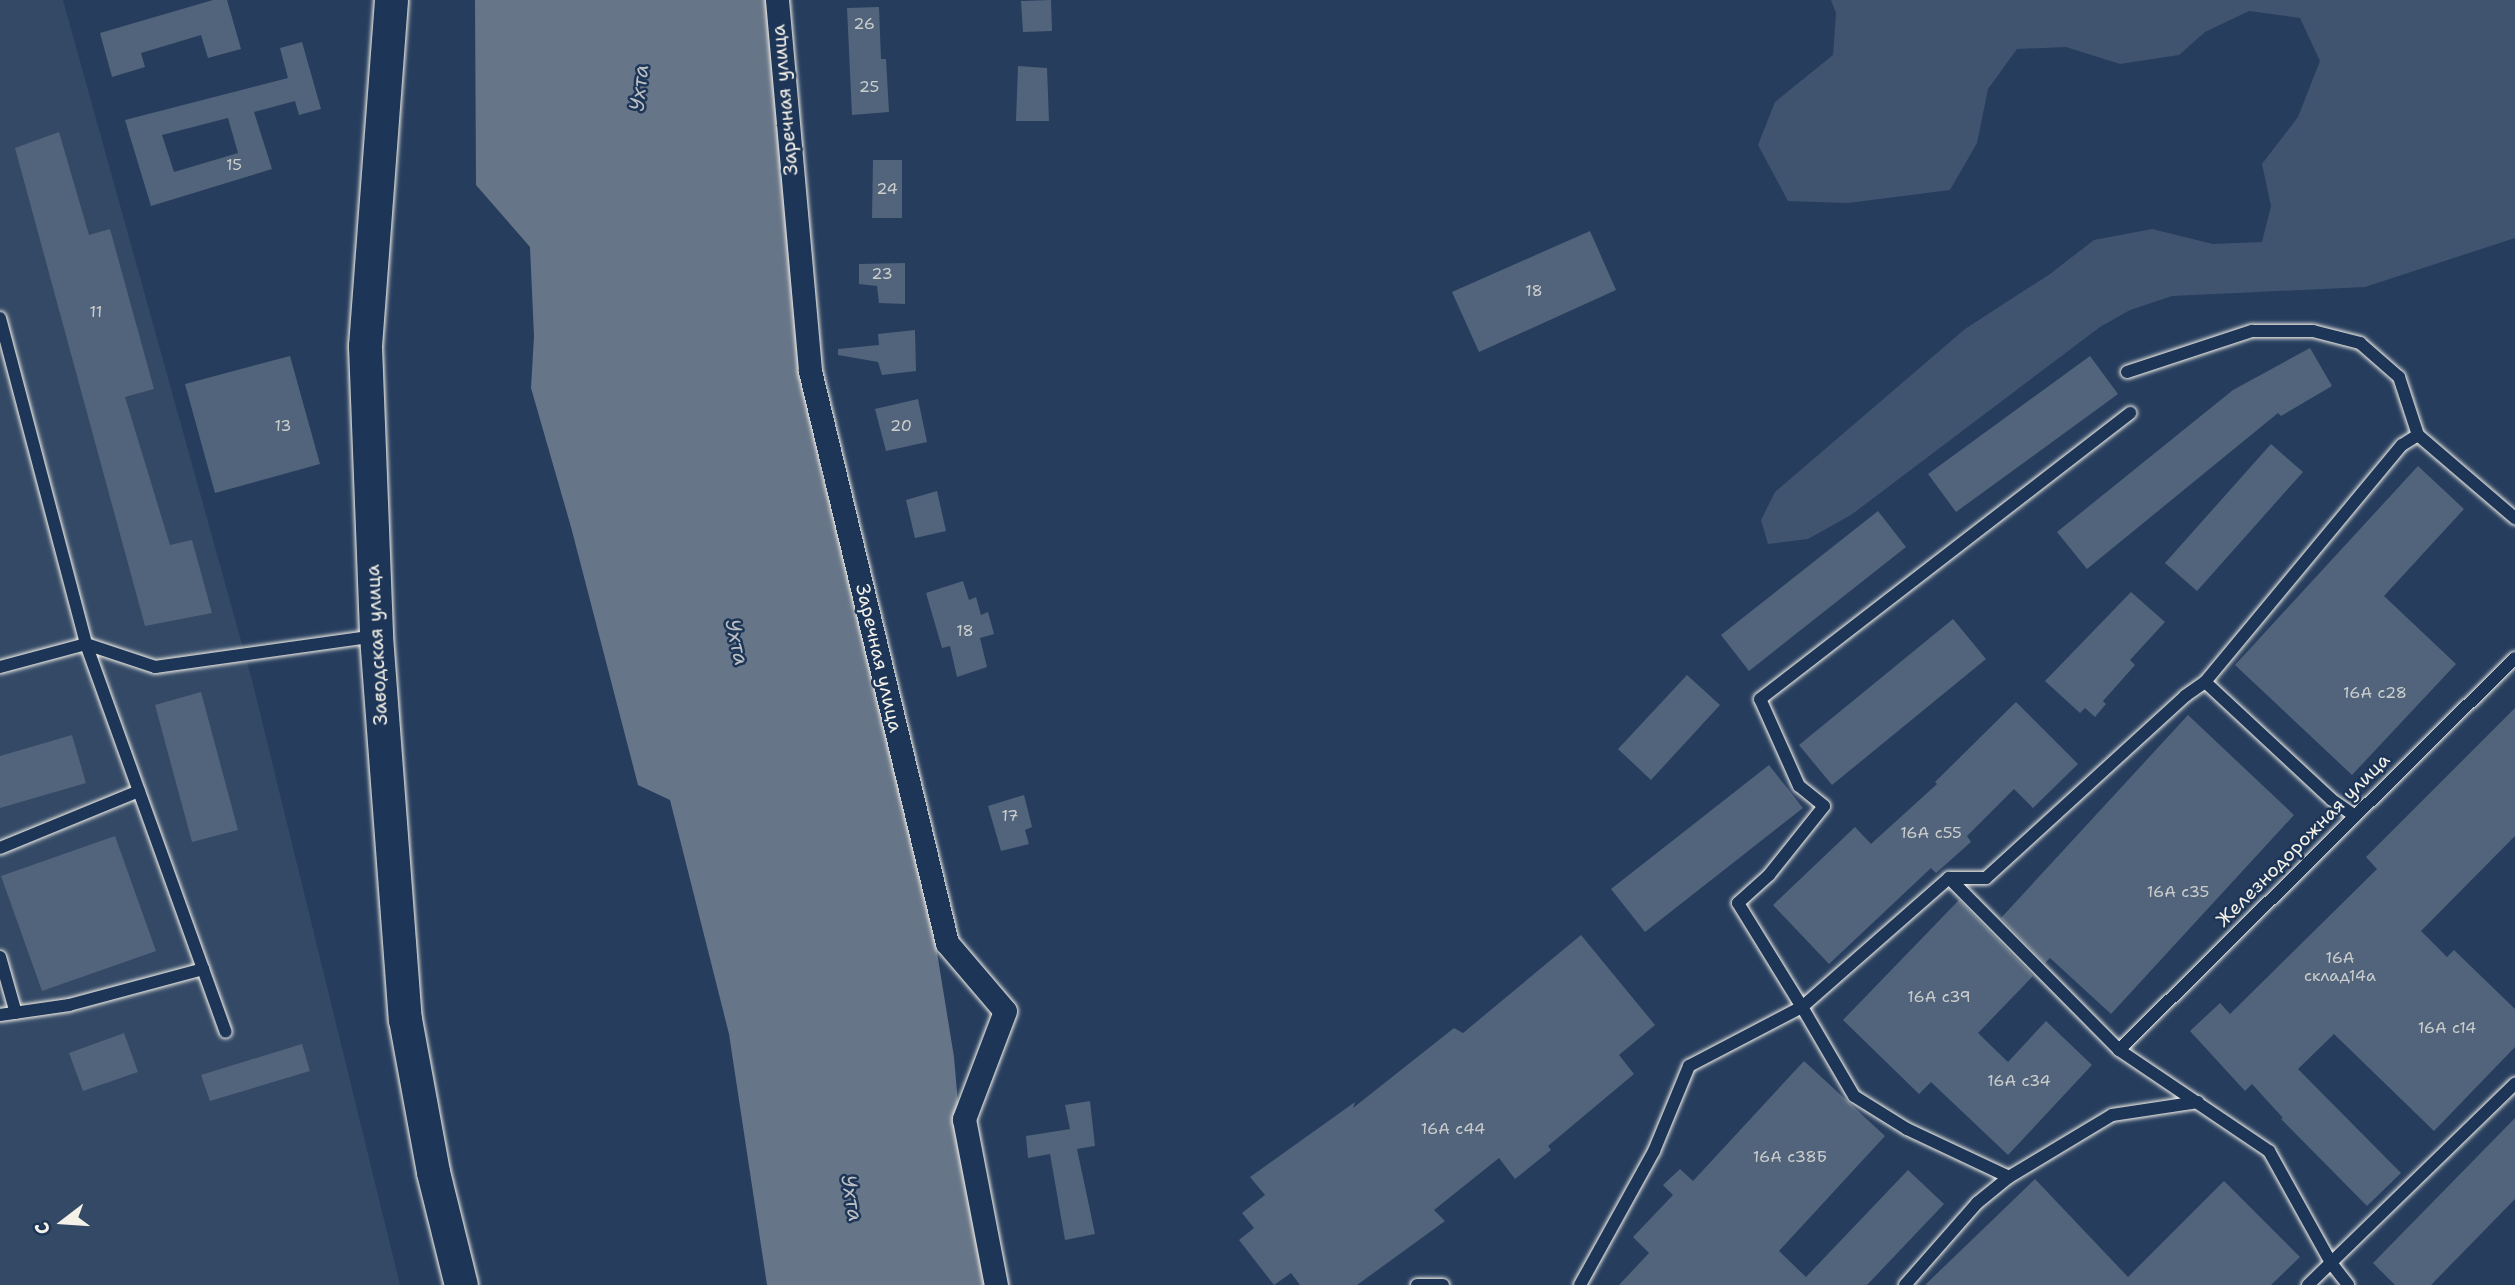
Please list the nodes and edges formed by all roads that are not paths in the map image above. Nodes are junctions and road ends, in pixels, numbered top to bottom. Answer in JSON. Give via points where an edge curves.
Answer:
{"nodes":[{"id":1,"x":391,"y":0,"type":"edge"},
{"id":2,"x":777,"y":0,"type":"edge"},
{"id":3,"x":0,"y":318,"type":"edge"},
{"id":4,"x":2,"y":335,"type":"edge"},
{"id":5,"x":2127,"y":372,"type":"dead end"},
{"id":6,"x":2130,"y":413,"type":"dead end"},
{"id":7,"x":2418,"y":435,"type":"junction"},
{"id":8,"x":2515,"y":518,"type":"edge"},
{"id":9,"x":376,"y":636,"type":"junction"},
{"id":10,"x":86,"y":644,"type":"junction"},
{"id":11,"x":2515,"y":658,"type":"edge"},
{"id":12,"x":0,"y":667,"type":"edge"},
{"id":13,"x":2205,"y":682,"type":"junction"},
{"id":14,"x":139,"y":791,"type":"junction"},
{"id":15,"x":2355,"y":816,"type":"junction"},
{"id":16,"x":0,"y":848,"type":"edge"},
{"id":17,"x":1949,"y":878,"type":"junction"},
{"id":18,"x":0,"y":957,"type":"edge"},
{"id":19,"x":203,"y":969,"type":"junction"},
{"id":20,"x":1802,"y":1007,"type":"junction"},
{"id":21,"x":16,"y":1013,"type":"junction"},
{"id":22,"x":0,"y":1015,"type":"edge"},
{"id":23,"x":226,"y":1032,"type":"dead end"},
{"id":24,"x":2119,"y":1050,"type":"junction"},
{"id":25,"x":2515,"y":1084,"type":"edge"},
{"id":26,"x":2198,"y":1102,"type":"junction"},
{"id":27,"x":2009,"y":1177,"type":"junction"},
{"id":28,"x":2331,"y":1263,"type":"junction"},
{"id":29,"x":461,"y":1285,"type":"edge"},
{"id":30,"x":996,"y":1285,"type":"edge"},
{"id":31,"x":1417,"y":1285,"type":"edge"},
{"id":32,"x":1443,"y":1285,"type":"edge"},
{"id":33,"x":1580,"y":1285,"type":"edge"},
{"id":34,"x":1905,"y":1285,"type":"edge"},
{"id":35,"x":2308,"y":1285,"type":"edge"},
{"id":36,"x":2348,"y":1285,"type":"edge"}],
"edges":[{"from":1,"to":9,"type":"street","name":"Заводская улица","via":[[365,346]]},
{"from":2,"to":30,"type":"street","name":"Заречная улица","via":[[810,371],[947,943],[1005,1011],[964,1119]]},
{"from":3,"to":4,"type":"lane"},
{"from":4,"to":10,"type":"lane"},
{"from":5,"to":7,"type":"lane","via":[[2252,331],[2313,331],[2360,343],[2399,377]]},
{"from":6,"to":20,"type":"lane","via":[[1760,699],[1800,786],[1824,806],[1769,876],[1738,904]]},
{"from":7,"to":8,"type":"lane"},
{"from":7,"to":13,"type":"lane","via":[[2402,445]]},
{"from":9,"to":10,"type":"lane","via":[[155,667]]},
{"from":9,"to":29,"type":"street","name":"Заводская улица","via":[[405,1019],[433,1172]]},
{"from":10,"to":12,"type":"lane"},
{"from":10,"to":14,"type":"lane"},
{"from":11,"to":15,"type":"lane","name":"Железнодорожная улица"},
{"from":13,"to":15,"type":"lane"},
{"from":13,"to":17,"type":"lane","via":[[1986,878]]},
{"from":14,"to":16,"type":"lane"},
{"from":14,"to":19,"type":"lane"},
{"from":15,"to":24,"type":"lane","name":"Железнодорожная улица"},
{"from":17,"to":20,"type":"lane"},
{"from":17,"to":24,"type":"lane"},
{"from":18,"to":21,"type":"lane"},
{"from":19,"to":21,"type":"lane","via":[[69,1005]]},
{"from":19,"to":23,"type":"lane"},
{"from":20,"to":27,"type":"lane","via":[[1854,1096],[1907,1129]]},
{"from":20,"to":33,"type":"lane","via":[[1689,1066],[1654,1151]]},
{"from":21,"to":22,"type":"lane"},
{"from":24,"to":26,"type":"lane"},
{"from":25,"to":28,"type":"lane"},
{"from":26,"to":27,"type":"lane","via":[[2112,1115]]},
{"from":26,"to":28,"type":"lane","via":[[2269,1151]]},
{"from":27,"to":34,"type":"lane","via":[[1977,1203]]},
{"from":28,"to":35,"type":"lane"},
{"from":28,"to":36,"type":"lane"},
{"from":31,"to":32,"type":"lane"}]}
